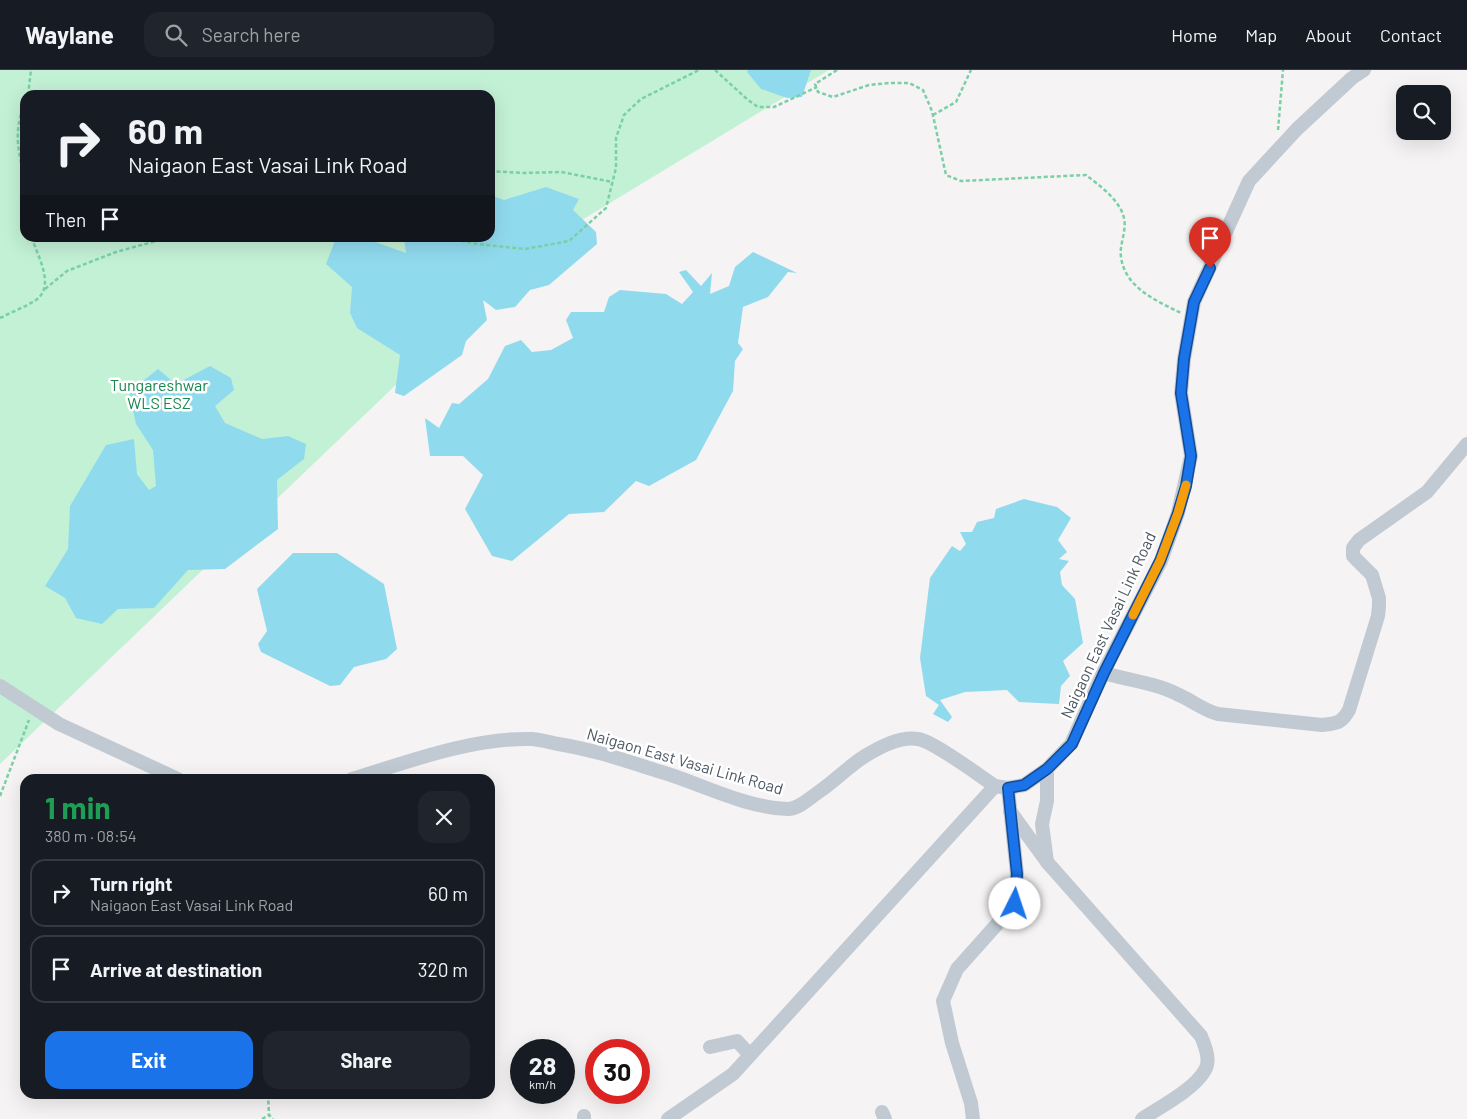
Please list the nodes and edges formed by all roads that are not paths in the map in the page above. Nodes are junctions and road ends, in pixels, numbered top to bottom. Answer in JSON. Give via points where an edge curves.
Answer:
{"nodes":[{"id":1,"x":1364,"y":70,"type":"edge"},
{"id":2,"x":1467,"y":444,"type":"edge"},
{"id":3,"x":1104,"y":673,"type":"junction"},
{"id":4,"x":0,"y":686,"type":"edge"},
{"id":5,"x":1047,"y":769,"type":"junction"},
{"id":6,"x":167,"y":774,"type":"edge"},
{"id":7,"x":368,"y":774,"type":"edge"},
{"id":8,"x":1002,"y":787,"type":"junction"},
{"id":9,"x":1010,"y":811,"type":"junction"},
{"id":10,"x":1047,"y":862,"type":"junction"},
{"id":11,"x":710,"y":1047,"type":"dead end"},
{"id":12,"x":750,"y":1055,"type":"junction"},
{"id":13,"x":668,"y":1119,"type":"edge"},
{"id":14,"x":973,"y":1119,"type":"edge"},
{"id":15,"x":1142,"y":1119,"type":"edge"}],
"edges":[{"from":1,"to":3,"type":"street","name":"Naigaon East Vasai Link Road","via":[[1297,129],[1249,181],[1194,302],[1181,393],[1191,456],[1186,486],[1160,561]]},
{"from":2,"to":3,"type":"street","via":[[1428,492],[1359,540],[1353,548],[1352,556],[1372,575],[1379,606],[1349,710],[1338,723],[1322,725],[1218,714],[1172,692]]},
{"from":3,"to":5,"type":"street","name":"Naigaon East Vasai Link Road","via":[[1072,744]]},
{"from":4,"to":6,"type":"street","via":[[59,724]]},
{"from":5,"to":8,"type":"street","name":"Naigaon East Vasai Link Road","via":[[1024,785]]},
{"from":5,"to":10,"type":"street","via":[[1047,801],[1042,824]]},
{"from":7,"to":8,"type":"street","name":"Naigaon East Vasai Link Road","via":[[485,742],[533,739],[580,747],[773,808],[791,809],[831,784],[864,757],[904,739],[920,739]]},
{"from":8,"to":9,"type":"street"},
{"from":8,"to":12,"type":"street"},
{"from":9,"to":10,"type":"street"},
{"from":9,"to":14,"type":"street","via":[[1017,874],[1015,904],[957,969],[943,1001]]},
{"from":10,"to":15,"type":"street","via":[[1194,1026],[1208,1053],[1206,1070],[1188,1089]]},
{"from":11,"to":12,"type":"street","via":[[737,1041]]},
{"from":12,"to":13,"type":"street","via":[[733,1074]]}]}
